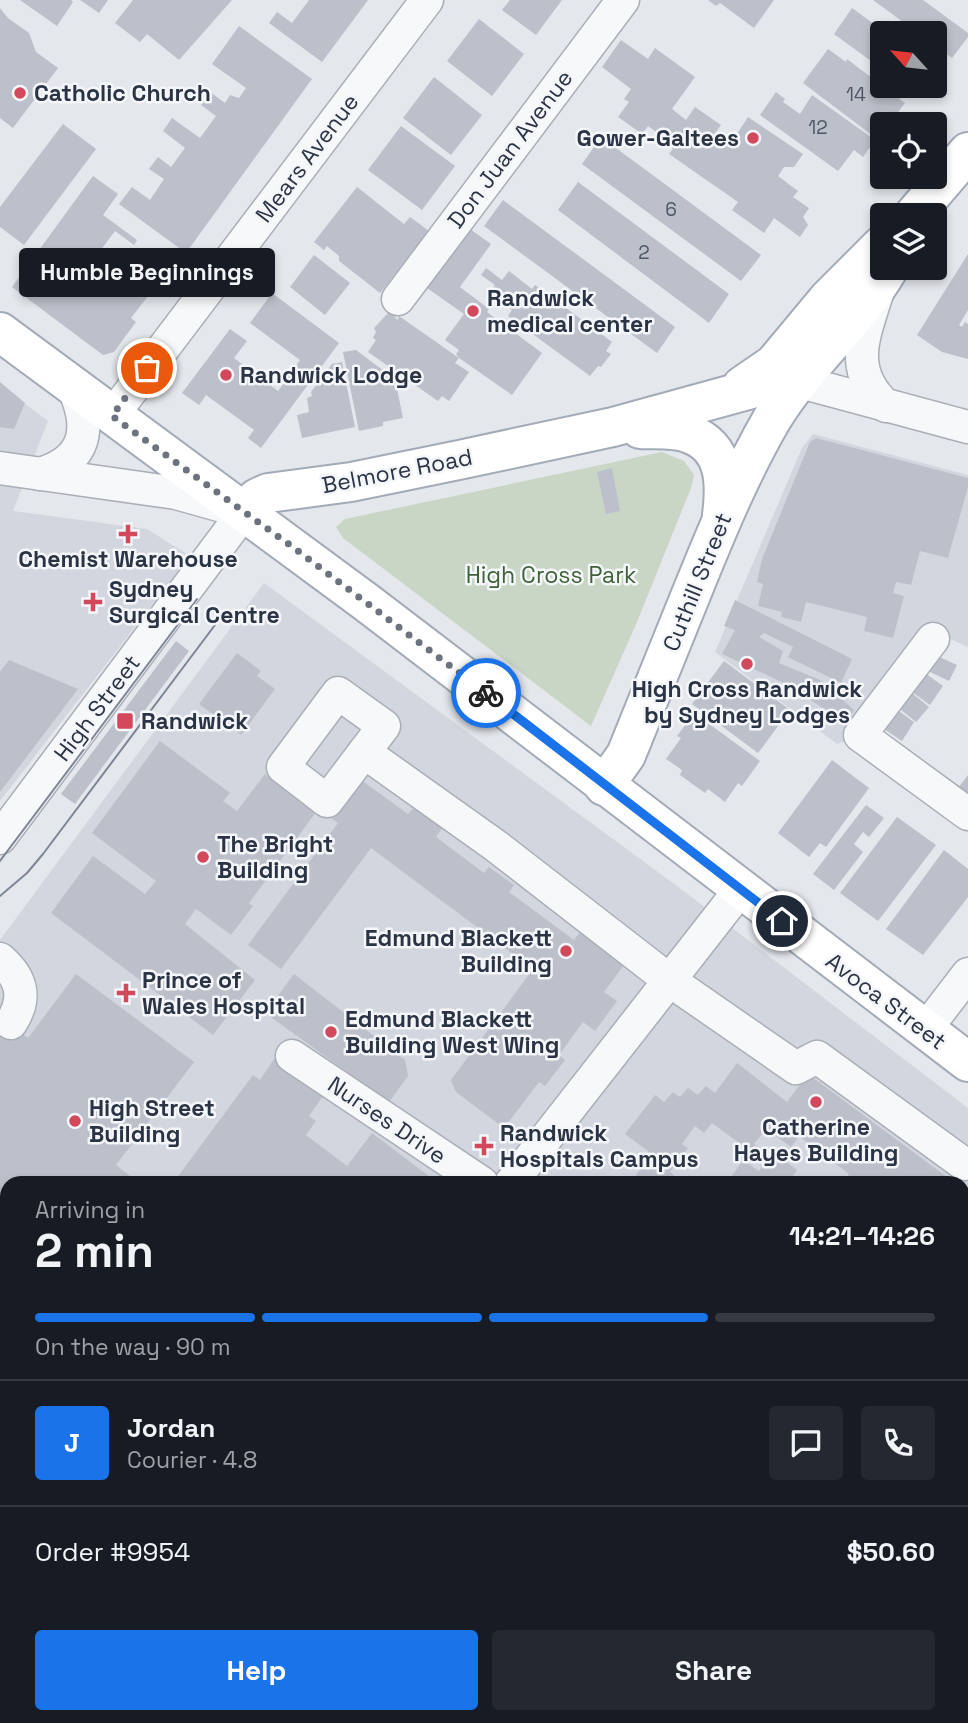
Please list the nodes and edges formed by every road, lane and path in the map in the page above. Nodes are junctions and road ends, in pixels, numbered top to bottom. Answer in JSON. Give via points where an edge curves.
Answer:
{"nodes":[{"id":1,"x":427,"y":0,"type":"edge"},
{"id":2,"x":623,"y":0,"type":"edge"},
{"id":3,"x":968,"y":152,"type":"edge"},
{"id":4,"x":926,"y":203,"type":"edge"},
{"id":5,"x":870,"y":273,"type":"edge"},
{"id":6,"x":874,"y":280,"type":"edge"},
{"id":7,"x":880,"y":280,"type":"edge"},
{"id":8,"x":398,"y":299,"type":"dead end"},
{"id":9,"x":0,"y":332,"type":"edge"},
{"id":10,"x":796,"y":381,"type":"junction"},
{"id":11,"x":73,"y":387,"type":"junction"},
{"id":12,"x":718,"y":398,"type":"junction"},
{"id":13,"x":886,"y":406,"type":"junction"},
{"id":14,"x":112,"y":416,"type":"junction"},
{"id":15,"x":613,"y":427,"type":"junction"},
{"id":16,"x":968,"y":427,"type":"edge"},
{"id":17,"x":0,"y":468,"type":"edge"},
{"id":18,"x":40,"y":474,"type":"junction"},
{"id":19,"x":244,"y":512,"type":"junction"},
{"id":20,"x":721,"y":521,"type":"junction"},
{"id":21,"x":933,"y":639,"type":"dead end"},
{"id":22,"x":364,"y":752,"type":"dead end"},
{"id":23,"x":604,"y":786,"type":"junction"},
{"id":24,"x":968,"y":814,"type":"edge"},
{"id":25,"x":0,"y":838,"type":"edge"},
{"id":26,"x":740,"y":890,"type":"junction"},
{"id":27,"x":0,"y":959,"type":"edge"},
{"id":28,"x":968,"y":974,"type":"edge"},
{"id":29,"x":669,"y":980,"type":"junction"},
{"id":30,"x":11,"y":1023,"type":"dead end"},
{"id":31,"x":925,"y":1030,"type":"junction"},
{"id":32,"x":292,"y":1056,"type":"dead end"},
{"id":33,"x":968,"y":1062,"type":"edge"},
{"id":34,"x":964,"y":1164,"type":"dead end"},
{"id":35,"x":471,"y":1176,"type":"edge"},
{"id":36,"x":516,"y":1176,"type":"edge"}],
"edges":[{"from":1,"to":14,"type":"street","name":"Mears Avenue"},
{"from":2,"to":8,"type":"street","name":"Don Juan Avenue"},
{"from":3,"to":4,"type":"main road"},
{"from":5,"to":12,"type":"main road","via":[[829,298],[774,363]]},
{"from":6,"to":10,"type":"main road","name":"Cuthill Street","via":[[823,354]]},
{"from":7,"to":13,"type":"street","via":[[861,359],[866,382]]},
{"from":9,"to":11,"type":"main road","name":"Avoca Street"},
{"from":10,"to":12,"type":"main road","name":"Belmore Road"},
{"from":10,"to":13,"type":"street"},
{"from":10,"to":20,"type":"main road","name":"Cuthill Street"},
{"from":11,"to":14,"type":"main road","name":"Avoca Street"},
{"from":11,"to":18,"type":"street","via":[[85,423],[80,443],[67,463]]},
{"from":12,"to":15,"type":"main road","name":"Belmore Road"},
{"from":13,"to":16,"type":"street"},
{"from":14,"to":19,"type":"main road","name":"Avoca Street"},
{"from":15,"to":19,"type":"main road","name":"Belmore Road","via":[[372,478],[268,493]]},
{"from":15,"to":20,"type":"main road","via":[[688,433],[709,446],[725,487]]},
{"from":17,"to":18,"type":"street"},
{"from":18,"to":19,"type":"street","via":[[176,493]]},
{"from":19,"to":23,"type":"main road","name":"Avoca Street"},
{"from":19,"to":25,"type":"street","name":"High Street"},
{"from":20,"to":23,"type":"main road","name":"Cuthill Street","via":[[626,755]]},
{"from":21,"to":24,"type":"street","via":[[860,736]]},
{"from":22,"to":29,"type":"street","via":[[496,846]]},
{"from":23,"to":26,"type":"main road","name":"Avoca Street"},
{"from":26,"to":29,"type":"street"},
{"from":26,"to":31,"type":"main road","name":"Avoca Street"},
{"from":27,"to":30,"type":"street","via":[[18,979],[21,990],[21,1003]]},
{"from":28,"to":31,"type":"street"},
{"from":29,"to":34,"type":"street","via":[[796,1068],[817,1056]]},
{"from":29,"to":36,"type":"street"},
{"from":31,"to":33,"type":"main road","name":"Avoca Street"},
{"from":32,"to":35,"type":"street","name":"Nurses Drive"}]}
